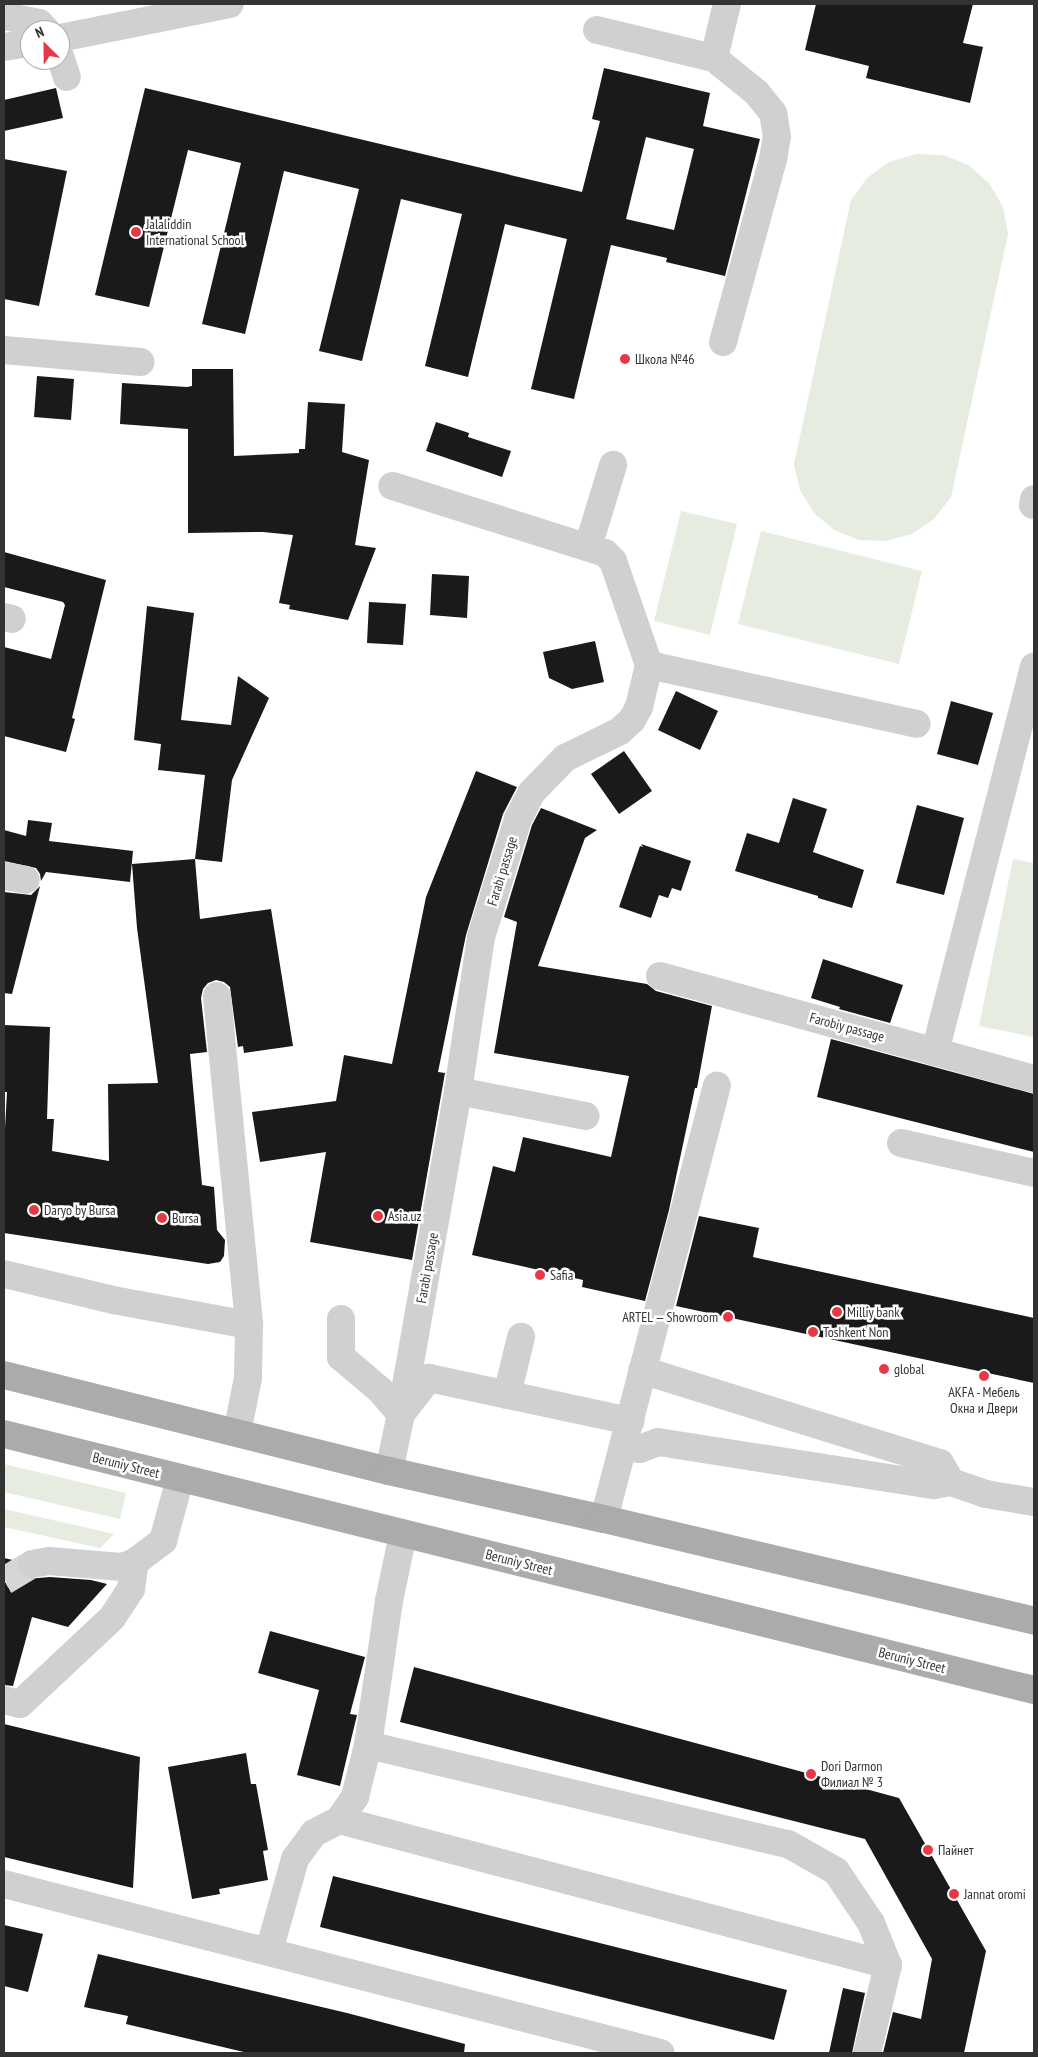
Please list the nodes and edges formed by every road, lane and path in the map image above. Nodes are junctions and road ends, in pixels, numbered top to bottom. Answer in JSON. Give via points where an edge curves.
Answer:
{"nodes":[{"id":1,"x":230,"y":4,"type":"edge"},
{"id":2,"x":727,"y":4,"type":"edge"},
{"id":3,"x":4,"y":16,"type":"edge"},
{"id":4,"x":24,"y":20,"type":"edge"},
{"id":5,"x":598,"y":30,"type":"dead end"},
{"id":6,"x":70,"y":36,"type":"edge"},
{"id":7,"x":20,"y":45,"type":"edge"},
{"id":8,"x":4,"y":47,"type":"edge"},
{"id":9,"x":714,"y":58,"type":"junction"},
{"id":10,"x":723,"y":342,"type":"dead end"},
{"id":11,"x":4,"y":350,"type":"edge"},
{"id":12,"x":140,"y":362,"type":"dead end"},
{"id":13,"x":613,"y":465,"type":"dead end"},
{"id":14,"x":392,"y":486,"type":"dead end"},
{"id":15,"x":588,"y":547,"type":"junction"},
{"id":16,"x":649,"y":665,"type":"junction"},
{"id":17,"x":1034,"y":666,"type":"edge"},
{"id":18,"x":917,"y":724,"type":"dead end"},
{"id":19,"x":660,"y":976,"type":"dead end"},
{"id":20,"x":217,"y":996,"type":"dead end"},
{"id":21,"x":935,"y":1052,"type":"junction"},
{"id":22,"x":1034,"y":1079,"type":"edge"},
{"id":23,"x":717,"y":1086,"type":"dead end"},
{"id":24,"x":458,"y":1092,"type":"junction"},
{"id":25,"x":586,"y":1116,"type":"dead end"},
{"id":26,"x":901,"y":1142,"type":"dead end"},
{"id":27,"x":1034,"y":1173,"type":"edge"},
{"id":28,"x":4,"y":1274,"type":"edge"},
{"id":29,"x":341,"y":1319,"type":"dead end"},
{"id":30,"x":250,"y":1325,"type":"junction"},
{"id":31,"x":521,"y":1337,"type":"dead end"},
{"id":32,"x":642,"y":1370,"type":"junction"},
{"id":33,"x":4,"y":1375,"type":"edge"},
{"id":34,"x":507,"y":1395,"type":"junction"},
{"id":35,"x":401,"y":1414,"type":"junction"},
{"id":36,"x":630,"y":1421,"type":"junction"},
{"id":37,"x":237,"y":1433,"type":"junction"},
{"id":38,"x":4,"y":1434,"type":"edge"},
{"id":39,"x":623,"y":1447,"type":"junction"},
{"id":40,"x":389,"y":1471,"type":"junction"},
{"id":41,"x":180,"y":1478,"type":"junction"},
{"id":42,"x":951,"y":1482,"type":"junction"},
{"id":43,"x":1034,"y":1502,"type":"edge"},
{"id":44,"x":604,"y":1519,"type":"junction"},
{"id":45,"x":403,"y":1534,"type":"junction"},
{"id":46,"x":136,"y":1562,"type":"junction"},
{"id":47,"x":32,"y":1564,"type":"tunnel mouth"},
{"id":48,"x":1034,"y":1621,"type":"edge"},
{"id":49,"x":1034,"y":1690,"type":"edge"},
{"id":50,"x":4,"y":1700,"type":"edge"},
{"id":51,"x":368,"y":1745,"type":"junction"},
{"id":52,"x":339,"y":1820,"type":"junction"},
{"id":53,"x":4,"y":1884,"type":"edge"},
{"id":54,"x":269,"y":1951,"type":"junction"},
{"id":55,"x":888,"y":1965,"type":"junction"},
{"id":56,"x":661,"y":2053,"type":"edge"},
{"id":57,"x":867,"y":2053,"type":"edge"}],
"edges":[{"from":1,"to":6,"type":"street"},
{"from":2,"to":9,"type":"street"},
{"from":3,"to":4,"type":"street"},
{"from":5,"to":9,"type":"street"},
{"from":7,"to":8,"type":"street"},
{"from":9,"to":10,"type":"street","via":[[757,93],[773,114],[777,137]]},
{"from":11,"to":12,"type":"street"},
{"from":13,"to":15,"type":"street"},
{"from":14,"to":15,"type":"street"},
{"from":15,"to":16,"type":"street","via":[[605,553],[613,562]]},
{"from":16,"to":18,"type":"street"},
{"from":16,"to":24,"type":"street","name":"Farabi passage","via":[[639,707],[632,720],[620,731],[565,758],[532,792],[518,819],[481,937]]},
{"from":17,"to":21,"type":"street"},
{"from":19,"to":21,"type":"street","name":"Farobiy passage"},
{"from":20,"to":30,"type":"street"},
{"from":21,"to":22,"type":"street","name":"Farobiy passage"},
{"from":23,"to":32,"type":"street"},
{"from":24,"to":25,"type":"street"},
{"from":24,"to":35,"type":"street","name":"Farabi passage"},
{"from":26,"to":27,"type":"street"},
{"from":28,"to":30,"type":"street","via":[[113,1300]]},
{"from":29,"to":35,"type":"street","via":[[341,1357],[380,1390]]},
{"from":30,"to":37,"type":"street","via":[[248,1378]]},
{"from":31,"to":34,"type":"street"},
{"from":32,"to":36,"type":"street"},
{"from":32,"to":42,"type":"street","via":[[940,1464]]},
{"from":33,"to":37,"type":"main road"},
{"from":34,"to":35,"type":"street","via":[[430,1378]]},
{"from":34,"to":36,"type":"street"},
{"from":35,"to":40,"type":"street","name":"Farabi passage"},
{"from":36,"to":39,"type":"street"},
{"from":37,"to":40,"type":"main road"},
{"from":38,"to":41,"type":"main road","name":"Beruniy Street"},
{"from":39,"to":42,"type":"street","via":[[640,1449],[658,1442],[934,1485]]},
{"from":39,"to":44,"type":"street"},
{"from":40,"to":44,"type":"main road"},
{"from":41,"to":45,"type":"main road","name":"Beruniy Street"},
{"from":41,"to":46,"type":"street","via":[[163,1541]]},
{"from":42,"to":43,"type":"street","via":[[986,1494]]},
{"from":44,"to":48,"type":"main road"},
{"from":45,"to":49,"type":"main road","name":"Beruniy Street"},
{"from":45,"to":51,"type":"street","via":[[389,1601]]},
{"from":46,"to":47,"type":"street","via":[[122,1567],[49,1561]]},
{"from":46,"to":50,"type":"street","via":[[132,1589],[112,1618],[20,1704]]},
{"from":51,"to":52,"type":"street","via":[[355,1797]]},
{"from":51,"to":55,"type":"street","via":[[788,1844],[836,1871],[870,1923]]},
{"from":52,"to":54,"type":"street","via":[[314,1832],[295,1859]]},
{"from":52,"to":55,"type":"street"},
{"from":53,"to":54,"type":"street"},
{"from":54,"to":56,"type":"street"},
{"from":55,"to":57,"type":"street"}]}
